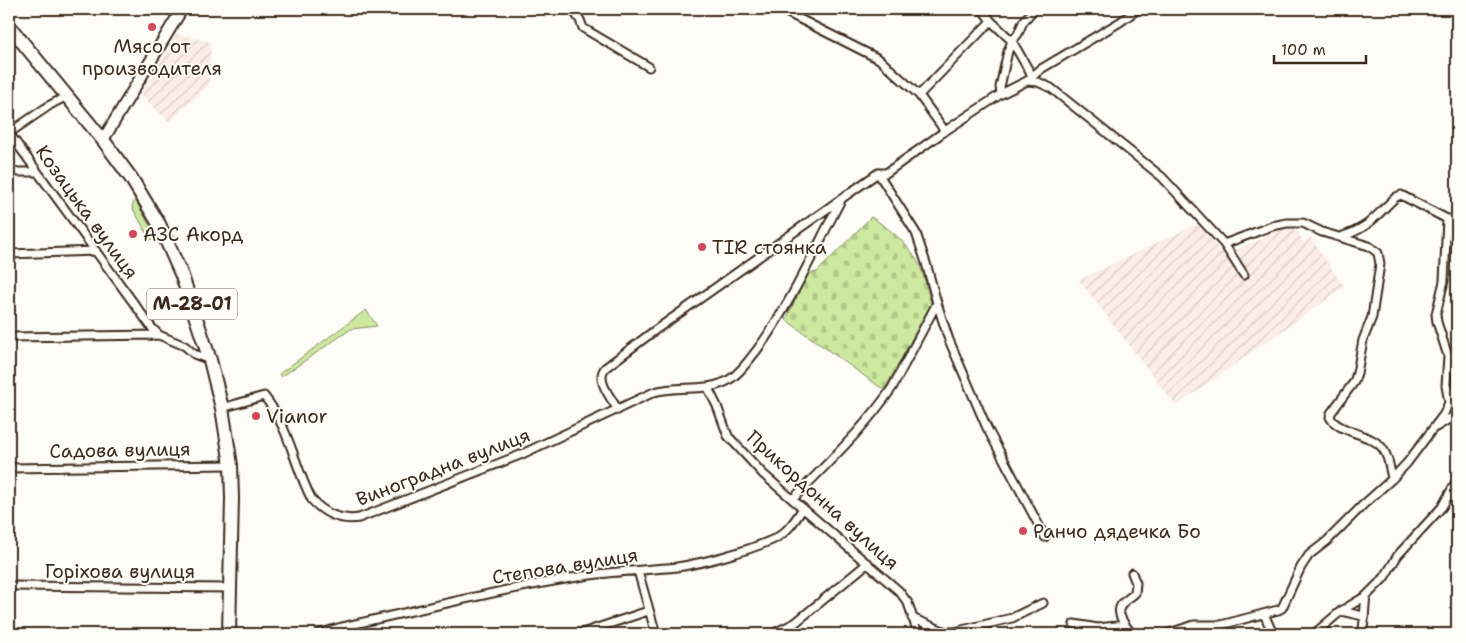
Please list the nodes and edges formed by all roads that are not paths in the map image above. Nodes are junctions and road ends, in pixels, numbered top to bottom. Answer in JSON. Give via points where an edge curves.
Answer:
{"nodes":[{"id":1,"x":182,"y":9,"type":"edge"},
{"id":2,"x":572,"y":9,"type":"edge"},
{"id":3,"x":780,"y":9,"type":"edge"},
{"id":4,"x":982,"y":9,"type":"edge"},
{"id":5,"x":1034,"y":9,"type":"edge"},
{"id":6,"x":1138,"y":9,"type":"edge"},
{"id":7,"x":991,"y":21,"type":"junction"},
{"id":8,"x":9,"y":26,"type":"edge"},
{"id":9,"x":1012,"y":41,"type":"junction"},
{"id":10,"x":649,"y":67,"type":"dead end"},
{"id":11,"x":1030,"y":78,"type":"junction"},
{"id":12,"x":1001,"y":94,"type":"junction"},
{"id":13,"x":67,"y":96,"type":"junction"},
{"id":14,"x":919,"y":96,"type":"junction"},
{"id":15,"x":945,"y":131,"type":"junction"},
{"id":16,"x":9,"y":133,"type":"edge"},
{"id":17,"x":103,"y":140,"type":"junction"},
{"id":18,"x":9,"y":172,"type":"edge"},
{"id":19,"x":37,"y":172,"type":"junction"},
{"id":20,"x":878,"y":173,"type":"junction"},
{"id":21,"x":841,"y":200,"type":"junction"},
{"id":22,"x":1447,"y":218,"type":"junction"},
{"id":23,"x":1457,"y":219,"type":"edge"},
{"id":24,"x":1340,"y":237,"type":"junction"},
{"id":25,"x":1224,"y":244,"type":"junction"},
{"id":26,"x":96,"y":251,"type":"junction"},
{"id":27,"x":9,"y":254,"type":"edge"},
{"id":28,"x":1244,"y":275,"type":"dead end"},
{"id":29,"x":937,"y":304,"type":"junction"},
{"id":30,"x":159,"y":335,"type":"junction"},
{"id":31,"x":9,"y":337,"type":"edge"},
{"id":32,"x":210,"y":360,"type":"junction"},
{"id":33,"x":1446,"y":386,"type":"junction"},
{"id":34,"x":708,"y":388,"type":"junction"},
{"id":35,"x":1457,"y":399,"type":"edge"},
{"id":36,"x":222,"y":408,"type":"junction"},
{"id":37,"x":618,"y":410,"type":"junction"},
{"id":38,"x":1457,"y":414,"type":"edge"},
{"id":39,"x":1431,"y":430,"type":"junction"},
{"id":40,"x":231,"y":465,"type":"junction"},
{"id":41,"x":9,"y":468,"type":"edge"},
{"id":42,"x":1392,"y":479,"type":"junction"},
{"id":43,"x":1457,"y":480,"type":"edge"},
{"id":44,"x":793,"y":499,"type":"junction"},
{"id":45,"x":803,"y":508,"type":"junction"},
{"id":46,"x":1045,"y":537,"type":"dead end"},
{"id":47,"x":868,"y":563,"type":"junction"},
{"id":48,"x":638,"y":571,"type":"junction"},
{"id":49,"x":1132,"y":573,"type":"dead end"},
{"id":50,"x":9,"y":586,"type":"edge"},
{"id":51,"x":231,"y":588,"type":"junction"},
{"id":52,"x":1366,"y":596,"type":"junction"},
{"id":53,"x":1043,"y":603,"type":"dead end"},
{"id":54,"x":648,"y":611,"type":"junction"},
{"id":55,"x":1341,"y":611,"type":"junction"},
{"id":56,"x":1264,"y":614,"type":"junction"},
{"id":57,"x":1363,"y":616,"type":"junction"},
{"id":58,"x":912,"y":618,"type":"junction"},
{"id":59,"x":1074,"y":624,"type":"dead end"},
{"id":60,"x":1125,"y":625,"type":"junction"},
{"id":61,"x":970,"y":631,"type":"edge"},
{"id":62,"x":230,"y":634,"type":"edge"},
{"id":63,"x":318,"y":634,"type":"edge"},
{"id":64,"x":580,"y":634,"type":"edge"},
{"id":65,"x":656,"y":634,"type":"edge"},
{"id":66,"x":772,"y":634,"type":"edge"},
{"id":67,"x":918,"y":634,"type":"edge"},
{"id":68,"x":1132,"y":634,"type":"edge"},
{"id":69,"x":1166,"y":634,"type":"edge"},
{"id":70,"x":1273,"y":634,"type":"edge"},
{"id":71,"x":1314,"y":634,"type":"edge"},
{"id":72,"x":1362,"y":634,"type":"edge"}],
"edges":[{"from":1,"to":17,"type":"street"},
{"from":2,"to":10,"type":"street","via":[[583,28]]},
{"from":3,"to":14,"type":"street","via":[[879,59]]},
{"from":4,"to":7,"type":"street"},
{"from":5,"to":9,"type":"street"},
{"from":6,"to":11,"type":"street"},
{"from":7,"to":9,"type":"street"},
{"from":7,"to":14,"type":"street"},
{"from":8,"to":13,"type":"highway","number":"М-28-01"},
{"from":9,"to":11,"type":"street"},
{"from":9,"to":12,"type":"street"},
{"from":11,"to":12,"type":"street"},
{"from":11,"to":25,"type":"street","via":[[1051,88],[1162,177]]},
{"from":12,"to":15,"type":"street"},
{"from":13,"to":16,"type":"street"},
{"from":13,"to":17,"type":"highway","number":"М-28-01"},
{"from":14,"to":15,"type":"street"},
{"from":15,"to":20,"type":"street","via":[[886,173]]},
{"from":16,"to":19,"type":"street","name":"Козацька вулиця"},
{"from":17,"to":32,"type":"highway","number":"М-28-01","via":[[159,224],[182,276]]},
{"from":18,"to":19,"type":"street"},
{"from":19,"to":26,"type":"street","name":"Козацька вулиця"},
{"from":20,"to":21,"type":"street"},
{"from":20,"to":29,"type":"street","via":[[916,233]]},
{"from":21,"to":34,"type":"street","via":[[776,324],[747,364],[726,382]]},
{"from":21,"to":37,"type":"street","via":[[605,368],[602,381]]},
{"from":22,"to":23,"type":"street"},
{"from":22,"to":24,"type":"street","via":[[1401,195],[1366,227]]},
{"from":22,"to":33,"type":"street","via":[[1444,281],[1436,314],[1448,356]]},
{"from":24,"to":25,"type":"street","via":[[1302,223],[1287,223]]},
{"from":24,"to":42,"type":"street","via":[[1374,249],[1380,264],[1372,317],[1363,340],[1357,373],[1330,417],[1342,427],[1378,443],[1386,453]]},
{"from":25,"to":28,"type":"street"},
{"from":26,"to":27,"type":"street"},
{"from":26,"to":30,"type":"street","name":"Козацька вулиця"},
{"from":29,"to":44,"type":"street","via":[[884,401]]},
{"from":29,"to":46,"type":"street","via":[[949,340],[988,428]]},
{"from":30,"to":31,"type":"street"},
{"from":30,"to":32,"type":"street"},
{"from":32,"to":36,"type":"highway","number":"М-28-01"},
{"from":33,"to":35,"type":"street"},
{"from":33,"to":39,"type":"street","via":[[1449,402]]},
{"from":34,"to":37,"type":"street","name":"Виноградна вулиця","via":[[663,389]]},
{"from":34,"to":44,"type":"street","name":"Прикордонна вулиця","via":[[728,436],[763,474]]},
{"from":36,"to":37,"type":"street","name":"Виноградна вулиця","via":[[264,396],[285,428],[312,500],[328,514],[348,520],[372,514],[520,456]]},
{"from":36,"to":40,"type":"highway","number":"М-28-01"},
{"from":38,"to":39,"type":"street"},
{"from":39,"to":42,"type":"street"},
{"from":40,"to":41,"type":"street","name":"Садова вулиця"},
{"from":40,"to":51,"type":"highway","number":"М-28-01"},
{"from":42,"to":56,"type":"street","via":[[1309,555],[1282,608]]},
{"from":43,"to":52,"type":"street","via":[[1442,507]]},
{"from":44,"to":45,"type":"street","name":"Прикордонна вулиця"},
{"from":45,"to":47,"type":"street","name":"Прикордонна вулиця"},
{"from":45,"to":48,"type":"street","name":"Степова вулиця","via":[[794,523],[772,540],[703,561]]},
{"from":47,"to":58,"type":"street","name":"Прикордонна вулиця","via":[[904,596]]},
{"from":47,"to":66,"type":"street","via":[[795,623]]},
{"from":48,"to":54,"type":"street"},
{"from":48,"to":63,"type":"street","name":"Степова вулиця","via":[[591,575],[471,598]]},
{"from":49,"to":60,"type":"street","via":[[1135,593],[1119,609]]},
{"from":50,"to":51,"type":"street","name":"Горіхова вулиця"},
{"from":51,"to":62,"type":"highway","number":"М-28-01"},
{"from":52,"to":55,"type":"street"},
{"from":52,"to":57,"type":"street"},
{"from":53,"to":61,"type":"street","via":[[1012,618]]},
{"from":54,"to":64,"type":"street"},
{"from":54,"to":65,"type":"street"},
{"from":55,"to":57,"type":"street"},
{"from":55,"to":71,"type":"street"},
{"from":56,"to":69,"type":"street","via":[[1222,625],[1194,625]]},
{"from":56,"to":70,"type":"street"},
{"from":57,"to":72,"type":"street"},
{"from":58,"to":61,"type":"street","via":[[946,632]]},
{"from":58,"to":67,"type":"street","name":"Прикордонна вулиця"},
{"from":59,"to":60,"type":"street","via":[[1098,628]]},
{"from":60,"to":68,"type":"street"}]}
